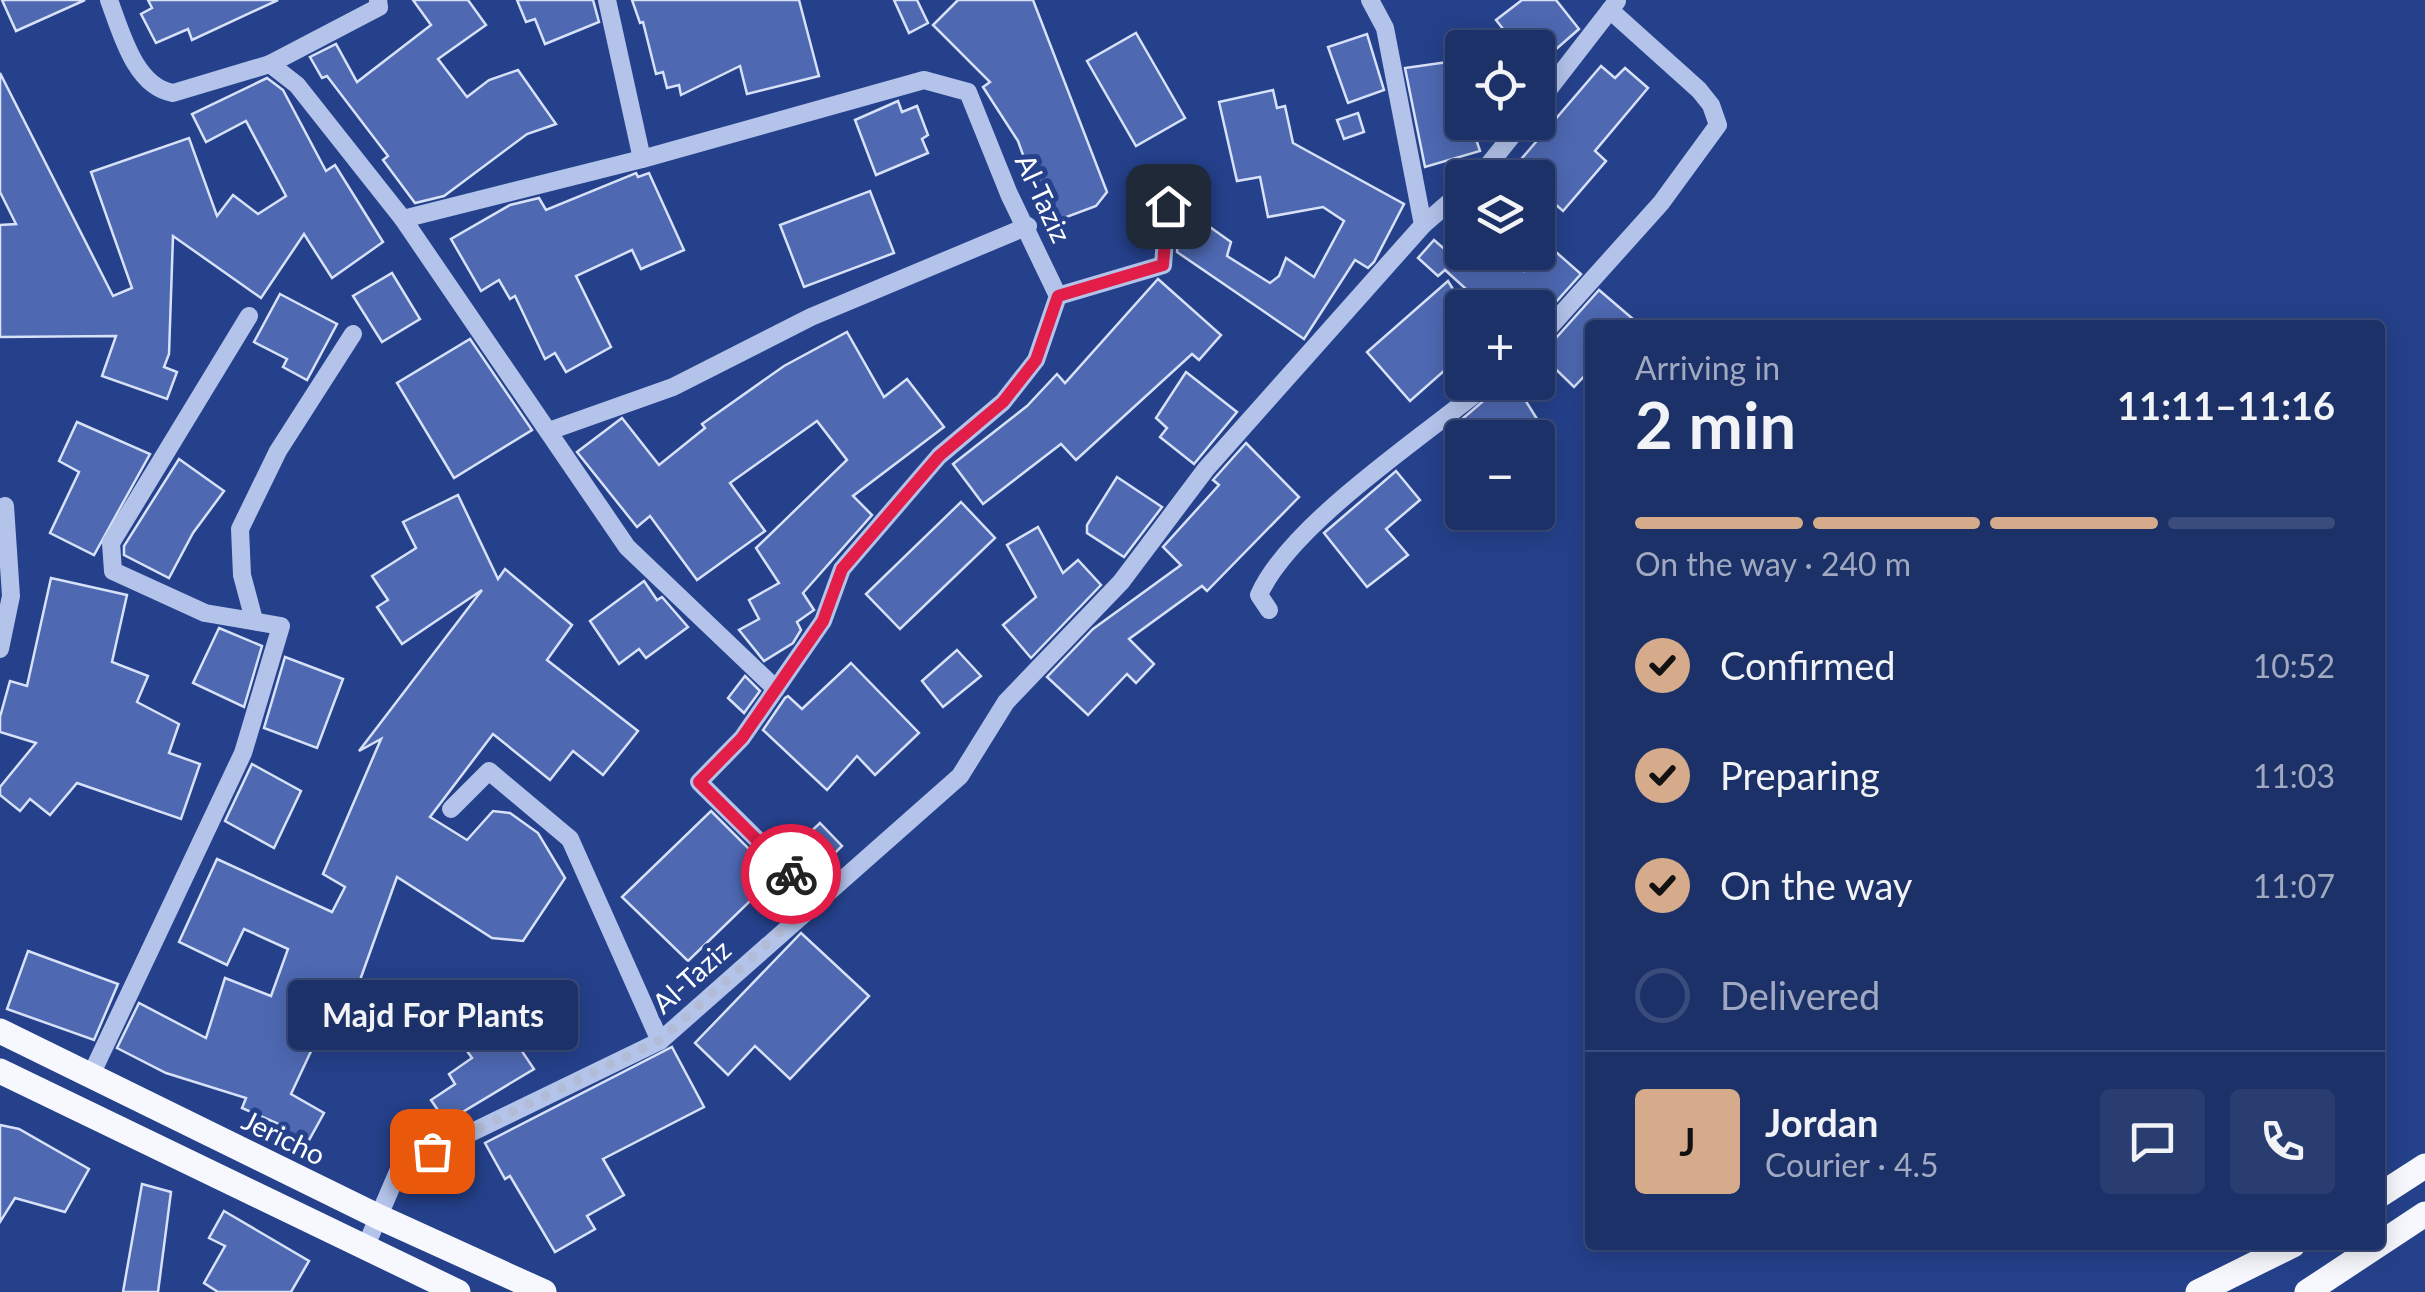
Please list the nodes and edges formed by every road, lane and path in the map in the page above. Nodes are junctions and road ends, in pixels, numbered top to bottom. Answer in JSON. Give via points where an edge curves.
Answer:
{"nodes":[{"id":1,"x":109,"y":0,"type":"edge"},
{"id":2,"x":378,"y":0,"type":"edge"},
{"id":3,"x":607,"y":0,"type":"edge"},
{"id":4,"x":1370,"y":0,"type":"edge"},
{"id":5,"x":1614,"y":5,"type":"edge"},
{"id":6,"x":270,"y":64,"type":"junction"},
{"id":7,"x":1555,"y":81,"type":"edge"},
{"id":8,"x":1508,"y":140,"type":"edge"},
{"id":9,"x":642,"y":159,"type":"junction"},
{"id":10,"x":1492,"y":160,"type":"edge"},
{"id":11,"x":1170,"y":177,"type":"dead end"},
{"id":12,"x":1445,"y":206,"type":"edge"},
{"id":13,"x":403,"y":219,"type":"junction"},
{"id":14,"x":1423,"y":225,"type":"junction"},
{"id":15,"x":1028,"y":226,"type":"junction"},
{"id":16,"x":1058,"y":296,"type":"junction"},
{"id":17,"x":249,"y":316,"type":"dead end"},
{"id":18,"x":1555,"y":321,"type":"edge"},
{"id":19,"x":353,"y":334,"type":"dead end"},
{"id":20,"x":1468,"y":400,"type":"edge"},
{"id":21,"x":549,"y":431,"type":"junction"},
{"id":22,"x":4,"y":506,"type":"dead end"},
{"id":23,"x":1269,"y":610,"type":"dead end"},
{"id":24,"x":254,"y":620,"type":"junction"},
{"id":25,"x":0,"y":649,"type":"edge"},
{"id":26,"x":776,"y":689,"type":"junction"},
{"id":27,"x":450,"y":809,"type":"dead end"},
{"id":28,"x":817,"y":899,"type":"junction"},
{"id":29,"x":0,"y":1031,"type":"edge"},
{"id":30,"x":660,"y":1040,"type":"junction"},
{"id":31,"x":0,"y":1072,"type":"edge"},
{"id":32,"x":91,"y":1075,"type":"junction"},
{"id":33,"x":2425,"y":1166,"type":"edge"},
{"id":34,"x":2385,"y":1192,"type":"edge"},
{"id":35,"x":2425,"y":1214,"type":"edge"},
{"id":36,"x":379,"y":1217,"type":"junction"},
{"id":37,"x":2385,"y":1240,"type":"edge"},
{"id":38,"x":364,"y":1248,"type":"junction"},
{"id":39,"x":2284,"y":1250,"type":"edge"},
{"id":40,"x":2371,"y":1250,"type":"edge"},
{"id":41,"x":458,"y":1292,"type":"edge"},
{"id":42,"x":544,"y":1292,"type":"edge"},
{"id":43,"x":2198,"y":1292,"type":"edge"},
{"id":44,"x":2307,"y":1292,"type":"edge"}],
"edges":[{"from":1,"to":6,"type":"street","via":[[146,81],[158,91],[173,93]]},
{"from":2,"to":6,"type":"street","via":[[379,7]]},
{"from":3,"to":9,"type":"street"},
{"from":4,"to":14,"type":"street","via":[[1385,28]]},
{"from":5,"to":7,"type":"street"},
{"from":5,"to":18,"type":"street","via":[[1698,90],[1718,125],[1661,203]]},
{"from":6,"to":13,"type":"street","via":[[298,85]]},
{"from":8,"to":10,"type":"street"},
{"from":9,"to":13,"type":"street","name":"Al-Taziz"},
{"from":9,"to":15,"type":"street","name":"Al-Taziz","via":[[924,80],[968,92]]},
{"from":11,"to":16,"type":"street","via":[[1163,265]]},
{"from":12,"to":14,"type":"street","name":"Al-Taziz"},
{"from":13,"to":21,"type":"street"},
{"from":14,"to":28,"type":"street","name":"Al-Taziz","via":[[1206,468],[1122,582],[1006,702],[960,776]]},
{"from":15,"to":16,"type":"street","name":"Al-Taziz"},
{"from":15,"to":21,"type":"street","via":[[811,317],[673,387]]},
{"from":16,"to":26,"type":"street","via":[[1036,360],[1003,402],[939,456],[842,569],[823,621]]},
{"from":17,"to":24,"type":"street","via":[[111,544],[113,571],[204,614]]},
{"from":19,"to":24,"type":"street","via":[[278,451],[240,529],[242,576]]},
{"from":20,"to":23,"type":"street","via":[[1320,520],[1268,575],[1258,595]]},
{"from":21,"to":26,"type":"street","via":[[627,547]]},
{"from":22,"to":25,"type":"street","via":[[12,596]]},
{"from":24,"to":32,"type":"street","via":[[280,626],[243,753]]},
{"from":26,"to":28,"type":"street","via":[[742,738],[699,782]]},
{"from":27,"to":30,"type":"street","via":[[489,771],[570,839]]},
{"from":28,"to":30,"type":"street","name":"Al-Taziz"},
{"from":29,"to":32,"type":"main road","name":"Jericho"},
{"from":30,"to":36,"type":"street","name":"Al-Taziz","via":[[400,1167]]},
{"from":31,"to":38,"type":"main road"},
{"from":32,"to":36,"type":"main road","name":"Jericho"},
{"from":33,"to":34,"type":"main road"},
{"from":35,"to":37,"type":"main road"},
{"from":36,"to":38,"type":"street","name":"Al-Taziz"},
{"from":36,"to":42,"type":"main road","name":"Jericho"},
{"from":38,"to":41,"type":"main road"},
{"from":39,"to":43,"type":"main road"},
{"from":40,"to":44,"type":"main road"}]}
